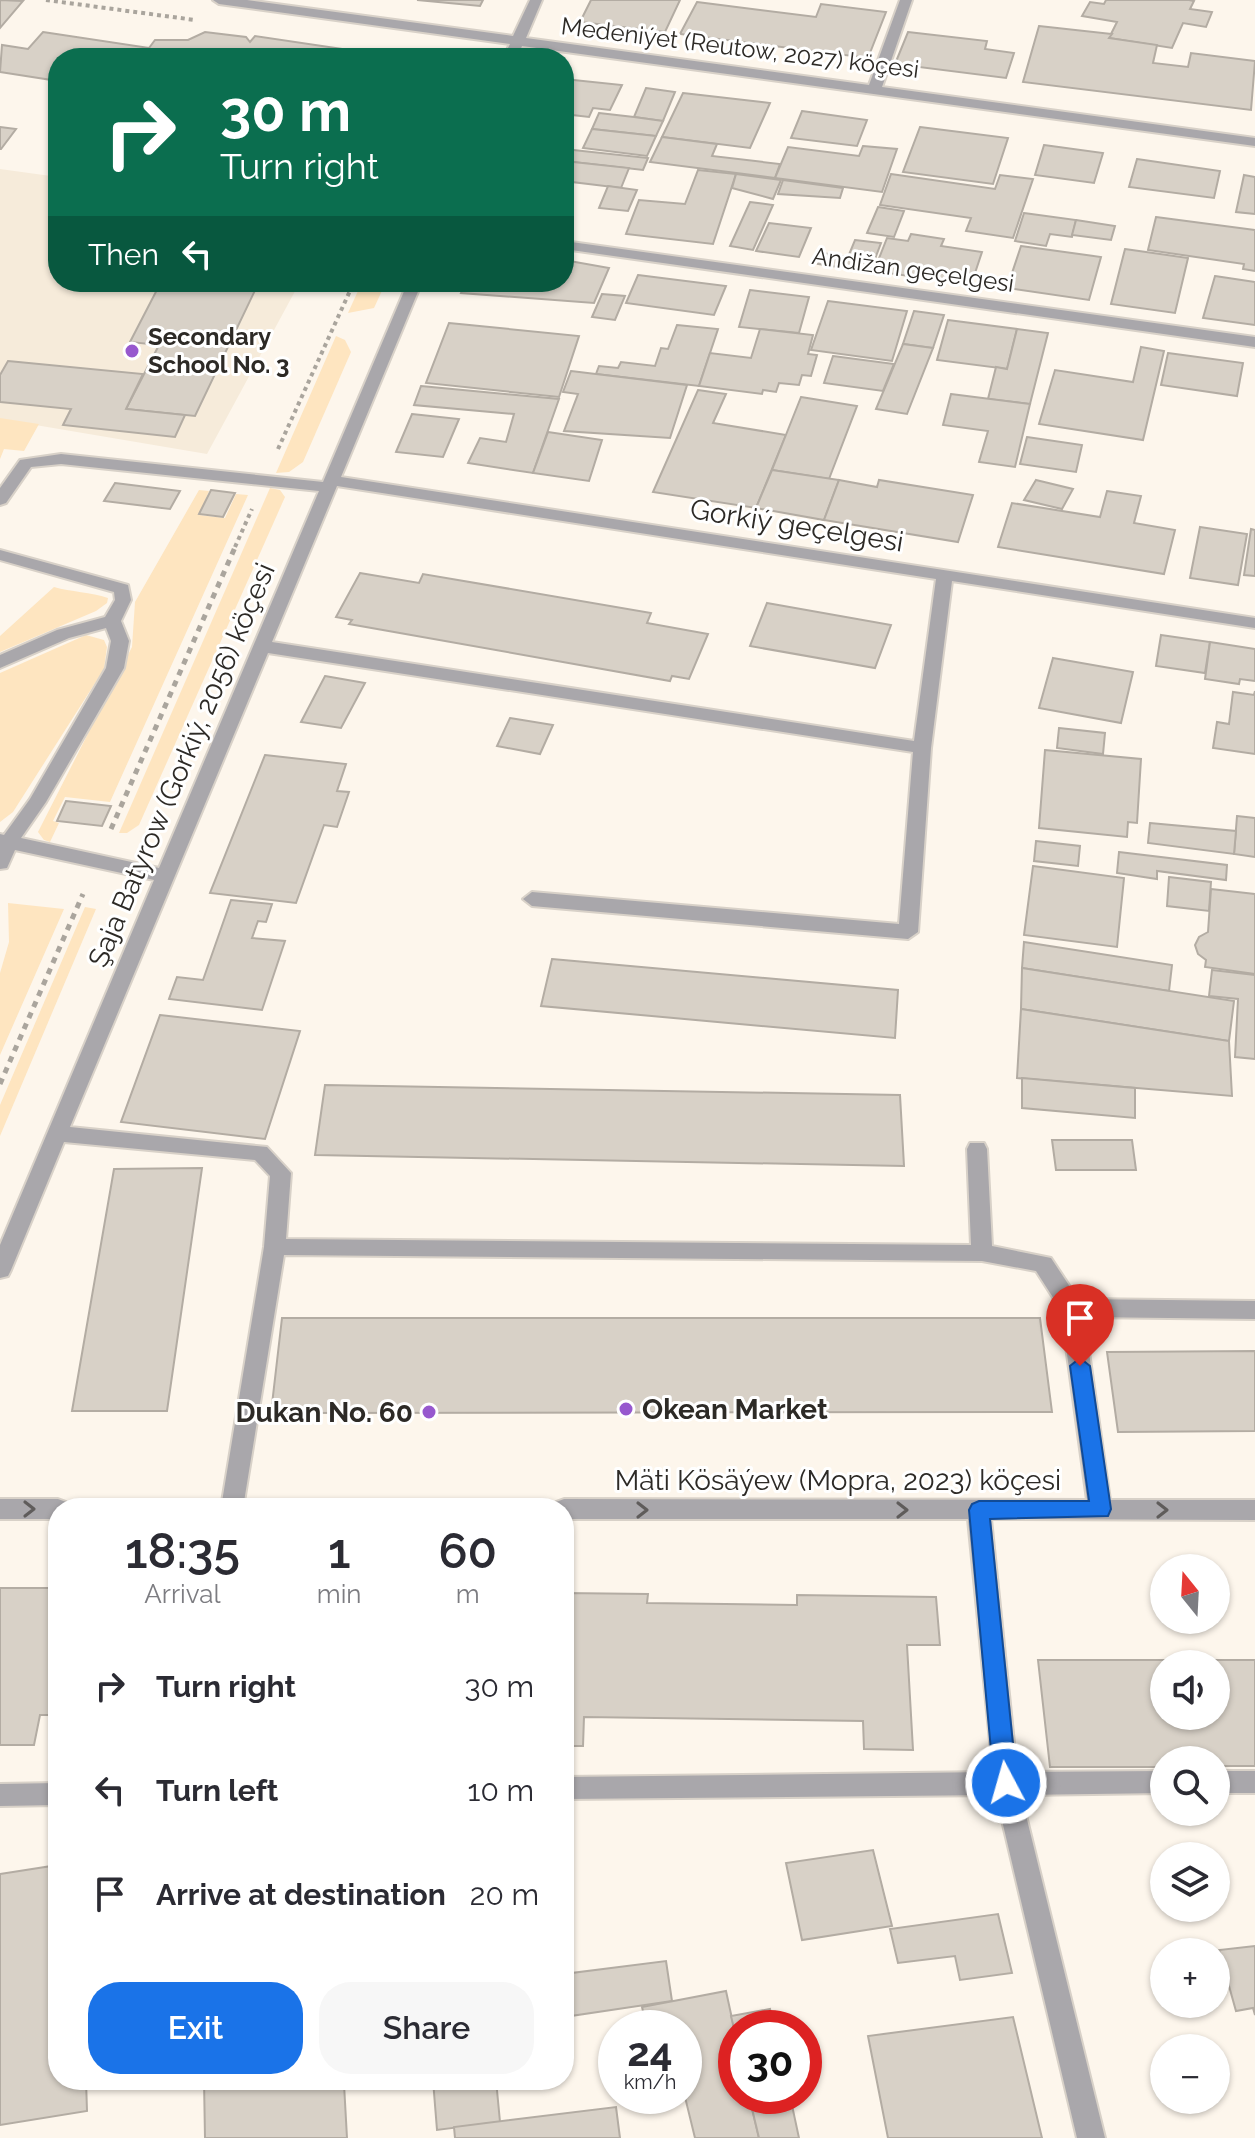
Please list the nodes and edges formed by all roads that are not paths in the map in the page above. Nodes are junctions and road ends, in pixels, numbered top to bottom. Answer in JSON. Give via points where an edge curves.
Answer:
{"nodes":[{"id":1,"x":219,"y":0,"type":"edge"},
{"id":2,"x":536,"y":0,"type":"edge"},
{"id":3,"x":906,"y":0,"type":"edge"},
{"id":4,"x":517,"y":41,"type":"junction"},
{"id":5,"x":514,"y":48,"type":"edge"},
{"id":6,"x":570,"y":48,"type":"edge"},
{"id":7,"x":574,"y":48,"type":"edge"},
{"id":8,"x":875,"y":88,"type":"junction"},
{"id":9,"x":1255,"y":142,"type":"edge"},
{"id":10,"x":574,"y":246,"type":"edge"},
{"id":11,"x":411,"y":292,"type":"edge"},
{"id":12,"x":1255,"y":342,"type":"edge"},
{"id":13,"x":330,"y":484,"type":"junction"},
{"id":14,"x":0,"y":500,"type":"edge"},
{"id":15,"x":0,"y":555,"type":"edge"},
{"id":16,"x":945,"y":573,"type":"junction"},
{"id":17,"x":112,"y":621,"type":"junction"},
{"id":18,"x":1255,"y":623,"type":"edge"},
{"id":19,"x":261,"y":646,"type":"junction"},
{"id":20,"x":0,"y":662,"type":"edge"},
{"id":21,"x":922,"y":748,"type":"junction"},
{"id":22,"x":3,"y":843,"type":"edge"},
{"id":23,"x":0,"y":863,"type":"edge"},
{"id":24,"x":164,"y":876,"type":"junction"},
{"id":25,"x":532,"y":899,"type":"dead end"},
{"id":26,"x":55,"y":1133,"type":"junction"},
{"id":27,"x":977,"y":1149,"type":"dead end"},
{"id":28,"x":275,"y":1247,"type":"junction"},
{"id":29,"x":982,"y":1253,"type":"junction"},
{"id":30,"x":0,"y":1270,"type":"edge"},
{"id":31,"x":1072,"y":1308,"type":"junction"},
{"id":32,"x":1255,"y":1310,"type":"edge"},
{"id":33,"x":234,"y":1498,"type":"edge"},
{"id":34,"x":0,"y":1509,"type":"edge"},
{"id":35,"x":48,"y":1509,"type":"edge"},
{"id":36,"x":574,"y":1509,"type":"edge"},
{"id":37,"x":1100,"y":1509,"type":"junction"},
{"id":38,"x":979,"y":1510,"type":"junction"},
{"id":39,"x":1255,"y":1510,"type":"edge"},
{"id":40,"x":1150,"y":1782,"type":"edge"},
{"id":41,"x":1230,"y":1782,"type":"edge"},
{"id":42,"x":1255,"y":1782,"type":"edge"},
{"id":43,"x":1006,"y":1783,"type":"junction"},
{"id":44,"x":574,"y":1788,"type":"edge"},
{"id":45,"x":48,"y":1794,"type":"edge"},
{"id":46,"x":0,"y":1795,"type":"edge"},
{"id":47,"x":1091,"y":2138,"type":"edge"}],
"edges":[{"from":1,"to":4,"type":"street","name":"Medeniýet (Reutow, 2027) köçesi"},
{"from":2,"to":4,"type":"street"},
{"from":3,"to":8,"type":"street"},
{"from":4,"to":5,"type":"street"},
{"from":4,"to":6,"type":"street","name":"Medeniýet (Reutow, 2027) köçesi"},
{"from":7,"to":8,"type":"street","name":"Medeniýet (Reutow, 2027) köçesi"},
{"from":8,"to":9,"type":"street","name":"Medeniýet (Reutow, 2027) köçesi"},
{"from":10,"to":12,"type":"street","name":"Andižan geçelgesi"},
{"from":11,"to":13,"type":"street","name":"Şaja Batyrow (Gorkiý, 2056) köçesi"},
{"from":13,"to":14,"type":"street","name":"Gorkiý geçelgesi","via":[[61,459],[26,463]]},
{"from":13,"to":16,"type":"street","name":"Gorkiý geçelgesi"},
{"from":13,"to":19,"type":"street","name":"Şaja Batyrow (Gorkiý, 2056) köçesi"},
{"from":15,"to":17,"type":"street","via":[[122,589],[123,600]]},
{"from":16,"to":18,"type":"street","name":"Gorkiý geçelgesi"},
{"from":16,"to":21,"type":"street"},
{"from":17,"to":20,"type":"street","via":[[63,634]]},
{"from":17,"to":22,"type":"street","via":[[120,641],[115,668],[37,802]]},
{"from":19,"to":21,"type":"street"},
{"from":19,"to":24,"type":"street","name":"Şaja Batyrow (Gorkiý, 2056) köçesi"},
{"from":21,"to":25,"type":"street","via":[[908,932]]},
{"from":22,"to":23,"type":"street"},
{"from":22,"to":24,"type":"street"},
{"from":24,"to":26,"type":"street","name":"Şaja Batyrow (Gorkiý, 2056) köçesi"},
{"from":26,"to":28,"type":"street","via":[[260,1153],[281,1173]]},
{"from":26,"to":30,"type":"street","name":"Şaja Batyrow (Gorkiý, 2056) köçesi"},
{"from":27,"to":29,"type":"street"},
{"from":28,"to":29,"type":"street"},
{"from":28,"to":33,"type":"street"},
{"from":29,"to":31,"type":"street","via":[[1043,1264]]},
{"from":31,"to":32,"type":"street"},
{"from":31,"to":37,"type":"street"},
{"from":34,"to":35,"type":"street","one_way":true},
{"from":36,"to":38,"type":"street","name":"Mäti Kösäýew (Mopra, 2023) köçesi","one_way":true},
{"from":37,"to":38,"type":"street","name":"Mäti Kösäýew (Mopra, 2023) köçesi"},
{"from":37,"to":39,"type":"street","name":"Mäti Kösäýew (Mopra, 2023) köçesi","one_way":true},
{"from":38,"to":43,"type":"street"},
{"from":40,"to":43,"type":"street"},
{"from":41,"to":42,"type":"street"},
{"from":43,"to":44,"type":"street"},
{"from":43,"to":47,"type":"street"},
{"from":45,"to":46,"type":"street"}]}
